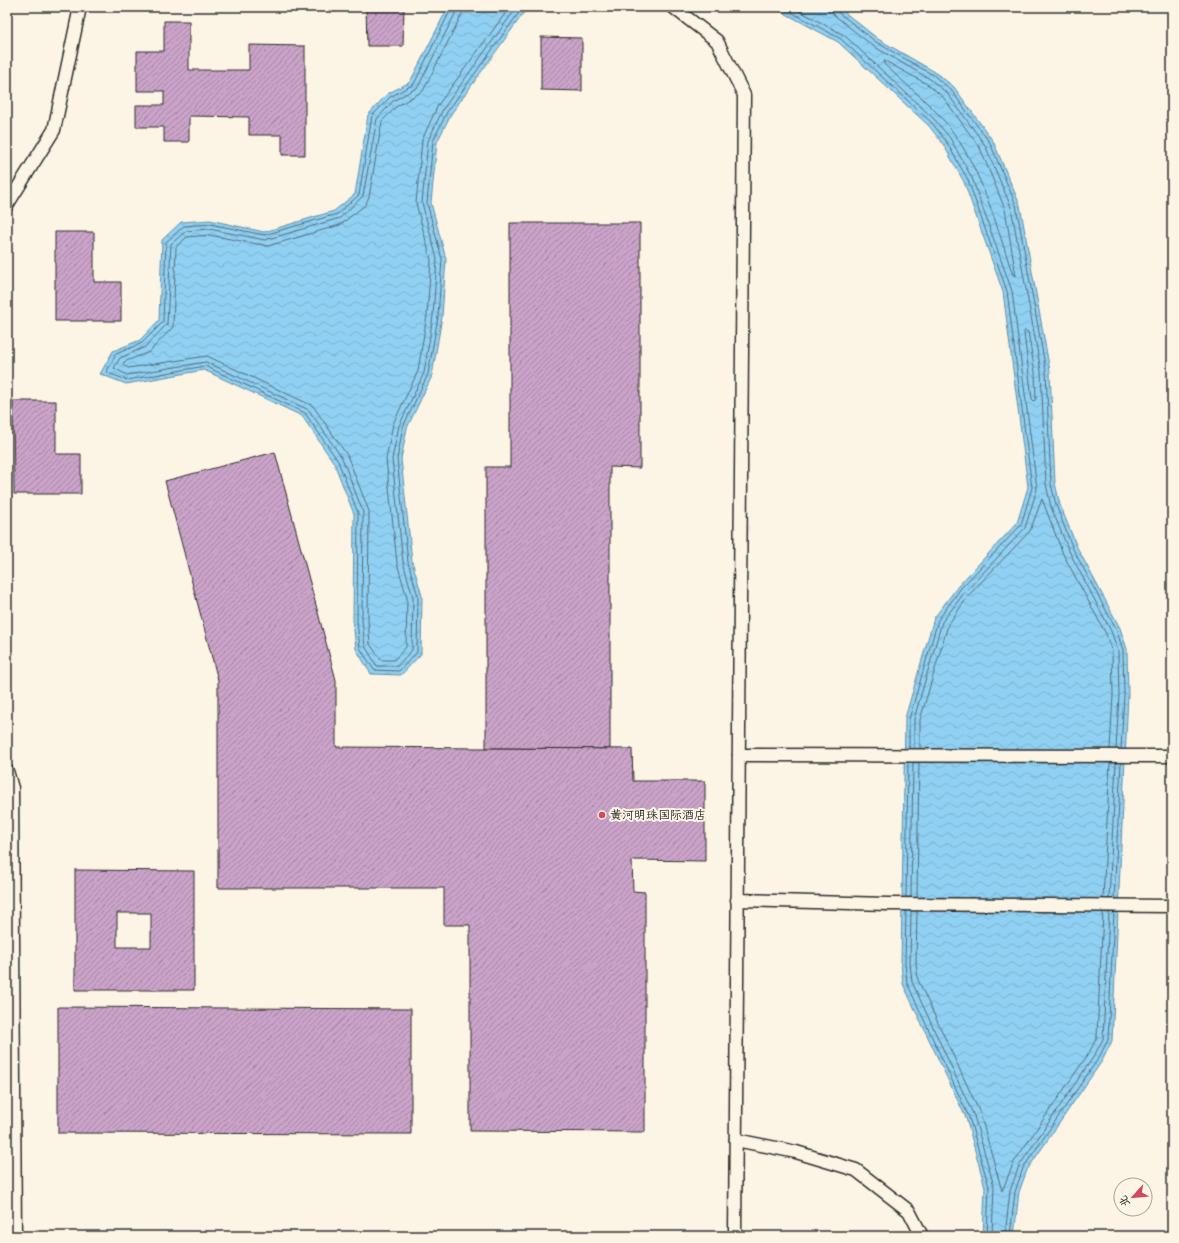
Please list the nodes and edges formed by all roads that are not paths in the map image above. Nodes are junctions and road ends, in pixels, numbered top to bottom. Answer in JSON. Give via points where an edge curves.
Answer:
{"nodes":[{"id":1,"x":80,"y":7,"type":"edge"},
{"id":2,"x":673,"y":7,"type":"edge"},
{"id":3,"x":7,"y":205,"type":"edge"},
{"id":4,"x":739,"y":755,"type":"junction"},
{"id":5,"x":1172,"y":756,"type":"edge"},
{"id":6,"x":7,"y":771,"type":"edge"},
{"id":7,"x":737,"y":900,"type":"junction"},
{"id":8,"x":1172,"y":906,"type":"edge"},
{"id":9,"x":736,"y":1140,"type":"junction"},
{"id":10,"x":15,"y":1236,"type":"edge"},
{"id":11,"x":735,"y":1236,"type":"edge"},
{"id":12,"x":922,"y":1236,"type":"edge"}],
"edges":[{"from":1,"to":3,"type":"lane","via":[[54,130]]},
{"from":2,"to":4,"type":"lane","via":[[717,41],[744,95]]},
{"from":4,"to":5,"type":"lane"},
{"from":4,"to":7,"type":"lane"},
{"from":6,"to":10,"type":"lane","via":[[12,788]]},
{"from":7,"to":8,"type":"lane"},
{"from":7,"to":9,"type":"lane"},
{"from":9,"to":11,"type":"lane"},
{"from":9,"to":12,"type":"lane","via":[[796,1152],[856,1170],[909,1211]]}]}
